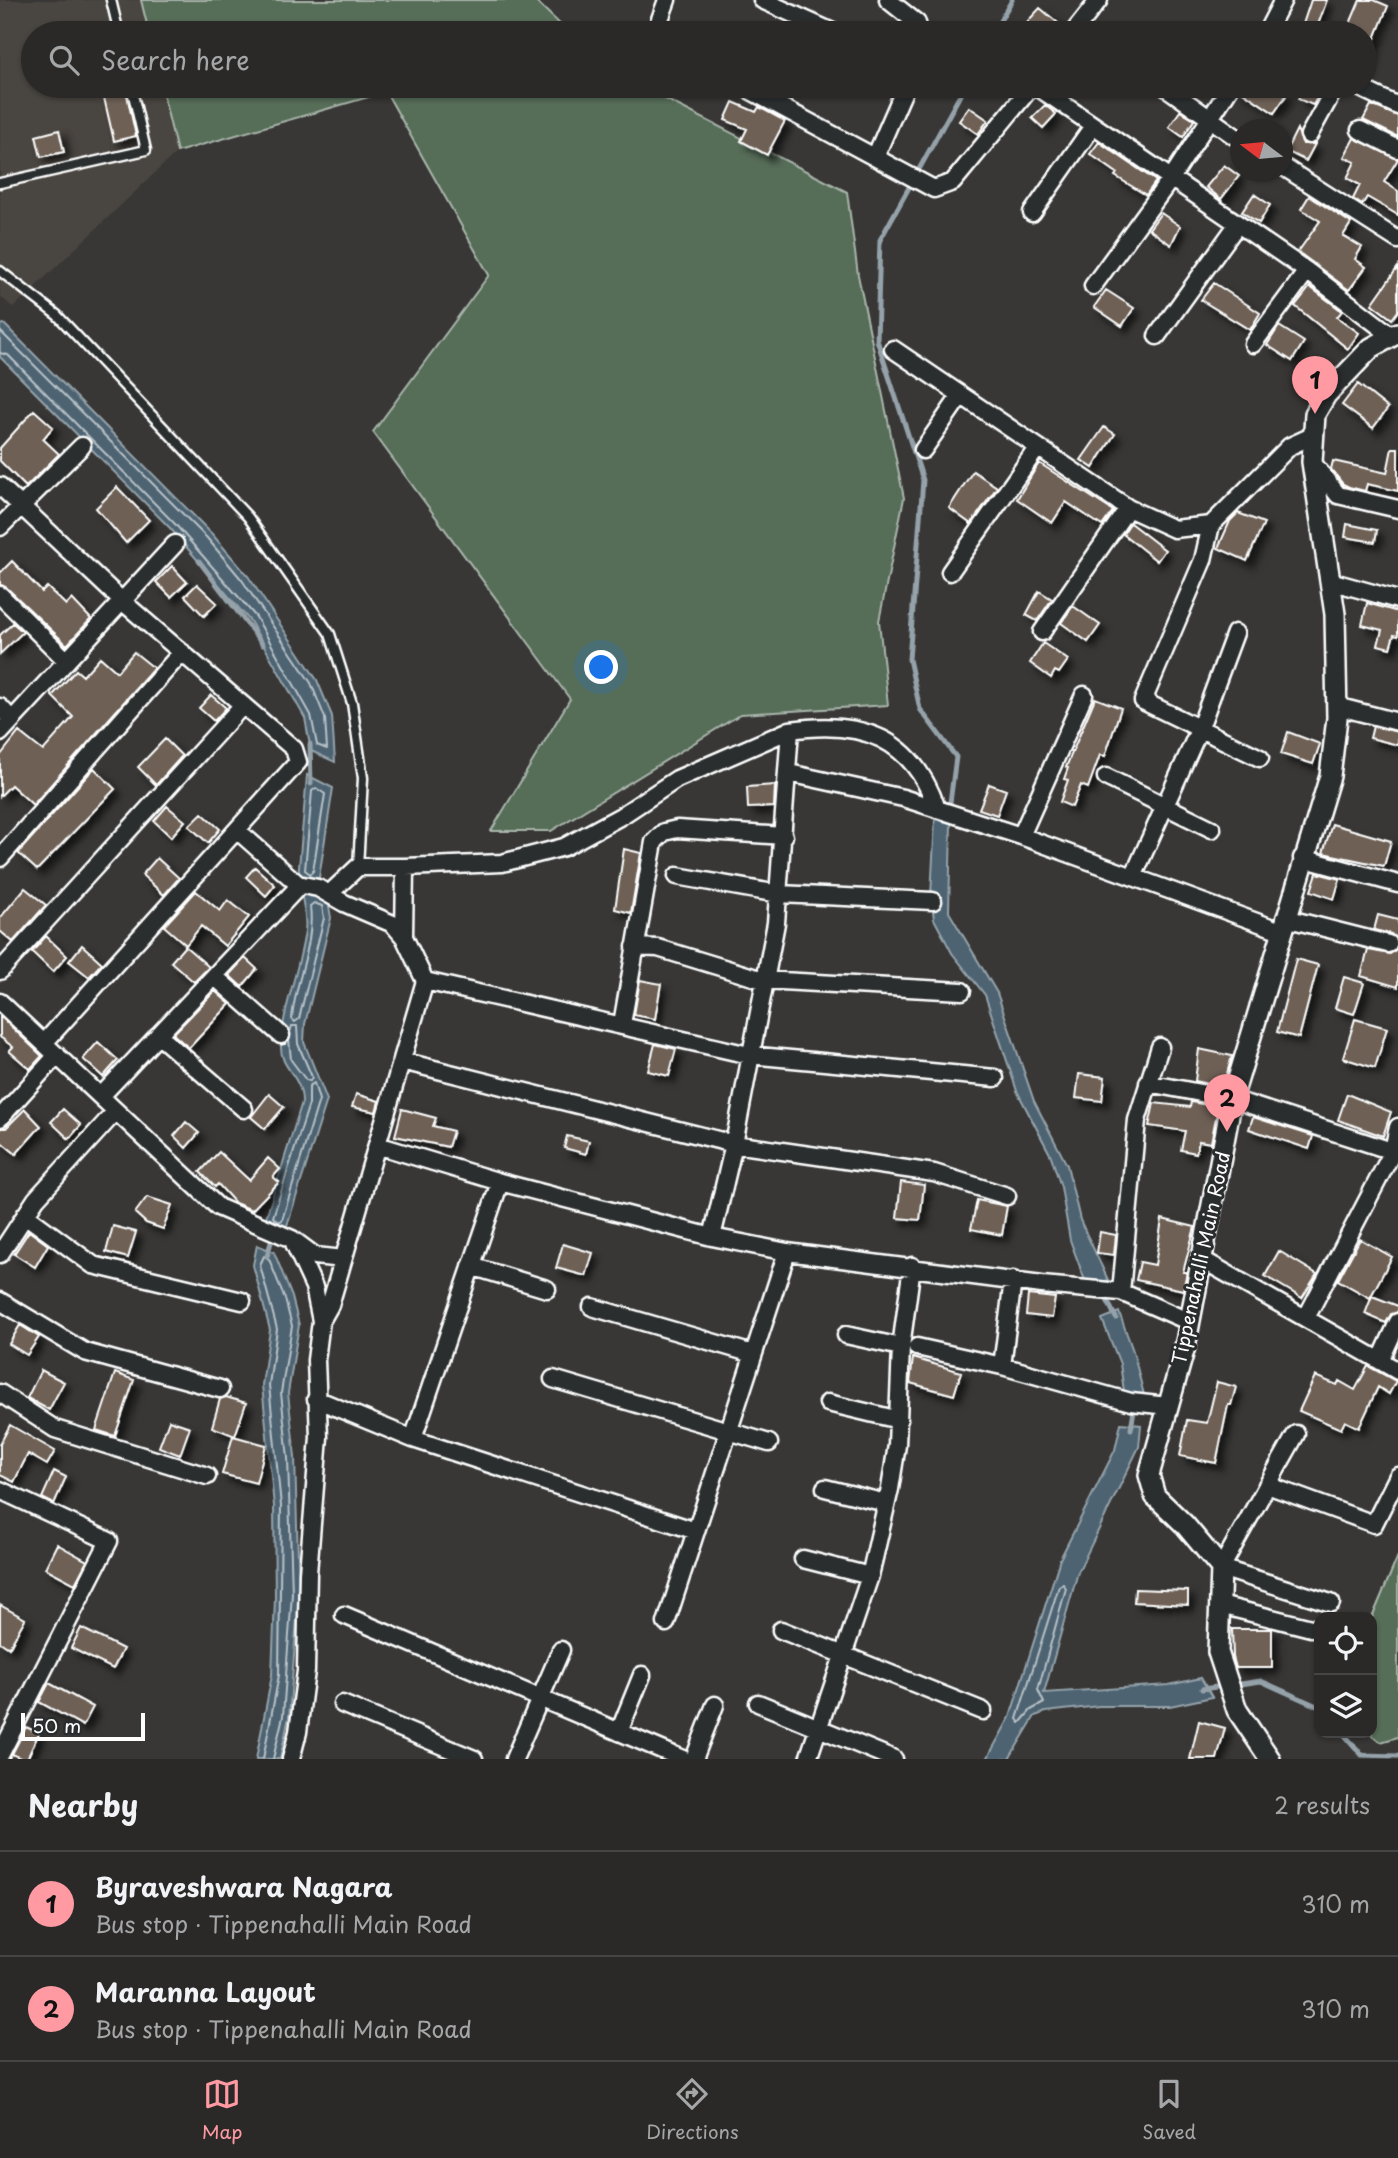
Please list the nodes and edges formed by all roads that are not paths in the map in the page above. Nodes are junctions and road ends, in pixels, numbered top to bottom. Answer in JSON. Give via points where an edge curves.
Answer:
{"nodes":[{"id":1,"x":111,"y":0,"type":"edge"},
{"id":2,"x":667,"y":0,"type":"edge"},
{"id":3,"x":762,"y":0,"type":"edge"},
{"id":4,"x":888,"y":0,"type":"edge"},
{"id":5,"x":1099,"y":0,"type":"edge"},
{"id":6,"x":1276,"y":2,"type":"edge"},
{"id":7,"x":116,"y":21,"type":"edge"},
{"id":8,"x":659,"y":21,"type":"edge"},
{"id":9,"x":808,"y":21,"type":"edge"},
{"id":10,"x":914,"y":21,"type":"edge"},
{"id":11,"x":1088,"y":21,"type":"edge"},
{"id":12,"x":1269,"y":21,"type":"edge"},
{"id":13,"x":1377,"y":96,"type":"edge"},
{"id":14,"x":134,"y":98,"type":"edge"},
{"id":15,"x":766,"y":98,"type":"edge"},
{"id":16,"x":901,"y":98,"type":"edge"},
{"id":17,"x":1024,"y":98,"type":"edge"},
{"id":18,"x":1052,"y":98,"type":"edge"},
{"id":19,"x":1180,"y":98,"type":"edge"},
{"id":20,"x":1223,"y":98,"type":"edge"},
{"id":21,"x":1330,"y":98,"type":"edge"},
{"id":22,"x":1398,"y":106,"type":"edge"},
{"id":23,"x":1208,"y":119,"type":"junction"},
{"id":24,"x":1093,"y":126,"type":"junction"},
{"id":25,"x":1360,"y":130,"type":"dead end"},
{"id":26,"x":1230,"y":133,"type":"edge"},
{"id":27,"x":1310,"y":135,"type":"dead end"},
{"id":28,"x":1398,"y":149,"type":"edge"},
{"id":29,"x":876,"y":155,"type":"junction"},
{"id":30,"x":1293,"y":172,"type":"edge"},
{"id":31,"x":1170,"y":180,"type":"junction"},
{"id":32,"x":0,"y":183,"type":"edge"},
{"id":33,"x":1032,"y":213,"type":"dead end"},
{"id":34,"x":1237,"y":225,"type":"junction"},
{"id":35,"x":1398,"y":240,"type":"edge"},
{"id":36,"x":0,"y":271,"type":"edge"},
{"id":37,"x":1307,"y":271,"type":"junction"},
{"id":38,"x":1093,"y":286,"type":"dead end"},
{"id":39,"x":1395,"y":334,"type":"edge"},
{"id":40,"x":1157,"y":336,"type":"dead end"},
{"id":41,"x":1253,"y":344,"type":"dead end"},
{"id":42,"x":893,"y":349,"type":"dead end"},
{"id":43,"x":961,"y":395,"type":"junction"},
{"id":44,"x":1312,"y":436,"type":"junction"},
{"id":45,"x":82,"y":446,"type":"dead end"},
{"id":46,"x":1038,"y":447,"type":"junction"},
{"id":47,"x":923,"y":450,"type":"dead end"},
{"id":48,"x":1312,"y":463,"type":"junction"},
{"id":49,"x":0,"y":486,"type":"edge"},
{"id":50,"x":22,"y":507,"type":"junction"},
{"id":51,"x":1128,"y":508,"type":"junction"},
{"id":52,"x":1398,"y":509,"type":"edge"},
{"id":53,"x":1210,"y":525,"type":"junction"},
{"id":54,"x":0,"y":527,"type":"edge"},
{"id":55,"x":175,"y":544,"type":"dead end"},
{"id":56,"x":950,"y":572,"type":"dead end"},
{"id":57,"x":1330,"y":581,"type":"junction"},
{"id":58,"x":0,"y":595,"type":"edge"},
{"id":59,"x":1398,"y":600,"type":"edge"},
{"id":60,"x":122,"y":601,"type":"junction"},
{"id":61,"x":1042,"y":632,"type":"dead end"},
{"id":62,"x":1235,"y":633,"type":"dead end"},
{"id":63,"x":182,"y":652,"type":"junction"},
{"id":64,"x":67,"y":661,"type":"junction"},
{"id":65,"x":1084,"y":695,"type":"dead end"},
{"id":66,"x":243,"y":705,"type":"junction"},
{"id":67,"x":1336,"y":706,"type":"junction"},
{"id":68,"x":0,"y":707,"type":"edge"},
{"id":69,"x":12,"y":720,"type":"junction"},
{"id":70,"x":1398,"y":722,"type":"edge"},
{"id":71,"x":790,"y":730,"type":"junction"},
{"id":72,"x":1199,"y":730,"type":"junction"},
{"id":73,"x":0,"y":733,"type":"edge"},
{"id":74,"x":1260,"y":758,"type":"dead end"},
{"id":75,"x":789,"y":773,"type":"junction"},
{"id":76,"x":1106,"y":777,"type":"dead end"},
{"id":77,"x":1165,"y":805,"type":"junction"},
{"id":78,"x":950,"y":813,"type":"junction"},
{"id":79,"x":1212,"y":829,"type":"dead end"},
{"id":80,"x":238,"y":831,"type":"junction"},
{"id":81,"x":784,"y":836,"type":"junction"},
{"id":82,"x":1021,"y":836,"type":"junction"},
{"id":83,"x":0,"y":858,"type":"edge"},
{"id":84,"x":1302,"y":858,"type":"junction"},
{"id":85,"x":358,"y":867,"type":"junction"},
{"id":86,"x":405,"y":867,"type":"junction"},
{"id":87,"x":677,"y":876,"type":"dead end"},
{"id":88,"x":1133,"y":877,"type":"junction"},
{"id":89,"x":1398,"y":884,"type":"edge"},
{"id":90,"x":312,"y":888,"type":"junction"},
{"id":91,"x":779,"y":894,"type":"junction"},
{"id":92,"x":933,"y":901,"type":"dead end"},
{"id":93,"x":1283,"y":925,"type":"junction"},
{"id":94,"x":404,"y":936,"type":"junction"},
{"id":95,"x":1388,"y":944,"type":"dead end"},
{"id":96,"x":635,"y":947,"type":"junction"},
{"id":97,"x":0,"y":971,"type":"edge"},
{"id":98,"x":214,"y":976,"type":"junction"},
{"id":99,"x":763,"y":980,"type":"junction"},
{"id":100,"x":425,"y":981,"type":"junction"},
{"id":101,"x":962,"y":990,"type":"dead end"},
{"id":102,"x":0,"y":1002,"type":"edge"},
{"id":103,"x":622,"y":1024,"type":"junction"},
{"id":104,"x":158,"y":1035,"type":"junction"},
{"id":105,"x":281,"y":1035,"type":"dead end"},
{"id":106,"x":44,"y":1043,"type":"junction"},
{"id":107,"x":1160,"y":1047,"type":"dead end"},
{"id":108,"x":57,"y":1055,"type":"junction"},
{"id":109,"x":749,"y":1055,"type":"junction"},
{"id":110,"x":402,"y":1061,"type":"junction"},
{"id":111,"x":995,"y":1078,"type":"dead end"},
{"id":112,"x":1148,"y":1083,"type":"junction"},
{"id":113,"x":101,"y":1096,"type":"junction"},
{"id":114,"x":1233,"y":1099,"type":"junction"},
{"id":115,"x":244,"y":1109,"type":"dead end"},
{"id":116,"x":116,"y":1111,"type":"junction"},
{"id":117,"x":0,"y":1118,"type":"edge"},
{"id":118,"x":1398,"y":1127,"type":"edge"},
{"id":119,"x":734,"y":1144,"type":"junction"},
{"id":120,"x":377,"y":1145,"type":"junction"},
{"id":121,"x":1395,"y":1152,"type":"edge"},
{"id":122,"x":500,"y":1182,"type":"junction"},
{"id":123,"x":1007,"y":1196,"type":"dead end"},
{"id":124,"x":25,"y":1215,"type":"junction"},
{"id":125,"x":712,"y":1237,"type":"junction"},
{"id":126,"x":292,"y":1239,"type":"junction"},
{"id":127,"x":787,"y":1252,"type":"junction"},
{"id":128,"x":0,"y":1254,"type":"edge"},
{"id":129,"x":343,"y":1259,"type":"junction"},
{"id":130,"x":1203,"y":1260,"type":"junction"},
{"id":131,"x":471,"y":1266,"type":"junction"},
{"id":132,"x":912,"y":1266,"type":"junction"},
{"id":133,"x":1013,"y":1279,"type":"junction"},
{"id":134,"x":547,"y":1289,"type":"dead end"},
{"id":135,"x":1112,"y":1291,"type":"junction"},
{"id":136,"x":0,"y":1301,"type":"edge"},
{"id":137,"x":242,"y":1301,"type":"dead end"},
{"id":138,"x":592,"y":1307,"type":"dead end"},
{"id":139,"x":1306,"y":1318,"type":"junction"},
{"id":140,"x":321,"y":1321,"type":"junction"},
{"id":141,"x":1190,"y":1322,"type":"junction"},
{"id":142,"x":1398,"y":1322,"type":"edge"},
{"id":143,"x":846,"y":1335,"type":"dead end"},
{"id":144,"x":909,"y":1347,"type":"junction"},
{"id":145,"x":753,"y":1354,"type":"junction"},
{"id":146,"x":1380,"y":1361,"type":"junction"},
{"id":147,"x":1002,"y":1366,"type":"junction"},
{"id":148,"x":1398,"y":1371,"type":"edge"},
{"id":149,"x":553,"y":1379,"type":"dead end"},
{"id":150,"x":220,"y":1390,"type":"dead end"},
{"id":151,"x":0,"y":1393,"type":"edge"},
{"id":152,"x":316,"y":1399,"type":"junction"},
{"id":153,"x":828,"y":1403,"type":"dead end"},
{"id":154,"x":1150,"y":1404,"type":"junction"},
{"id":155,"x":899,"y":1420,"type":"junction"},
{"id":156,"x":729,"y":1430,"type":"junction"},
{"id":157,"x":1296,"y":1434,"type":"dead end"},
{"id":158,"x":414,"y":1438,"type":"junction"},
{"id":159,"x":769,"y":1443,"type":"dead end"},
{"id":160,"x":206,"y":1476,"type":"dead end"},
{"id":161,"x":1398,"y":1476,"type":"edge"},
{"id":162,"x":1267,"y":1485,"type":"junction"},
{"id":163,"x":825,"y":1488,"type":"dead end"},
{"id":164,"x":0,"y":1490,"type":"edge"},
{"id":165,"x":886,"y":1503,"type":"junction"},
{"id":166,"x":696,"y":1531,"type":"junction"},
{"id":167,"x":803,"y":1559,"type":"dead end"},
{"id":168,"x":1221,"y":1568,"type":"junction"},
{"id":169,"x":870,"y":1576,"type":"junction"},
{"id":170,"x":1331,"y":1603,"type":"dead end"},
{"id":171,"x":1220,"y":1605,"type":"junction"},
{"id":172,"x":344,"y":1615,"type":"dead end"},
{"id":173,"x":666,"y":1623,"type":"dead end"},
{"id":174,"x":1311,"y":1628,"type":"dead end"},
{"id":175,"x":781,"y":1630,"type":"dead end"},
{"id":176,"x":561,"y":1650,"type":"dead end"},
{"id":177,"x":845,"y":1656,"type":"junction"},
{"id":178,"x":642,"y":1675,"type":"dead end"},
{"id":179,"x":540,"y":1699,"type":"junction"},
{"id":180,"x":758,"y":1703,"type":"dead end"},
{"id":181,"x":342,"y":1704,"type":"dead end"},
{"id":182,"x":715,"y":1705,"type":"dead end"},
{"id":183,"x":983,"y":1711,"type":"dead end"},
{"id":184,"x":820,"y":1727,"type":"junction"},
{"id":185,"x":619,"y":1732,"type":"junction"},
{"id":186,"x":0,"y":1755,"type":"edge"},
{"id":187,"x":291,"y":1759,"type":"edge"},
{"id":188,"x":474,"y":1759,"type":"edge"},
{"id":189,"x":514,"y":1759,"type":"edge"},
{"id":190,"x":683,"y":1759,"type":"edge"},
{"id":191,"x":694,"y":1759,"type":"edge"},
{"id":192,"x":808,"y":1759,"type":"edge"},
{"id":193,"x":894,"y":1759,"type":"edge"},
{"id":194,"x":1270,"y":1759,"type":"edge"}],
"edges":[{"from":1,"to":7,"type":"lane"},
{"from":2,"to":8,"type":"street"},
{"from":3,"to":9,"type":"street"},
{"from":4,"to":10,"type":"street"},
{"from":5,"to":11,"type":"street"},
{"from":6,"to":12,"type":"street"},
{"from":13,"to":22,"type":"street"},
{"from":14,"to":32,"type":"lane","via":[[146,150]]},
{"from":15,"to":29,"type":"street"},
{"from":16,"to":29,"type":"street"},
{"from":17,"to":29,"type":"street","via":[[953,182],[934,189]]},
{"from":18,"to":24,"type":"street"},
{"from":19,"to":23,"type":"street"},
{"from":20,"to":23,"type":"street"},
{"from":21,"to":27,"type":"street"},
{"from":23,"to":26,"type":"street"},
{"from":23,"to":31,"type":"street"},
{"from":24,"to":31,"type":"street"},
{"from":24,"to":33,"type":"street"},
{"from":25,"to":28,"type":"street"},
{"from":30,"to":35,"type":"street"},
{"from":31,"to":34,"type":"street"},
{"from":31,"to":38,"type":"street"},
{"from":34,"to":37,"type":"street"},
{"from":34,"to":40,"type":"street"},
{"from":36,"to":85,"type":"lane","via":[[57,315],[248,517],[330,634],[352,703],[363,778]]},
{"from":37,"to":39,"type":"street"},
{"from":37,"to":41,"type":"street"},
{"from":39,"to":44,"type":"street","name":"Tippenahalli Main Road","via":[[1371,348],[1326,395],[1315,414]]},
{"from":42,"to":43,"type":"street"},
{"from":43,"to":46,"type":"street"},
{"from":43,"to":47,"type":"street"},
{"from":44,"to":48,"type":"street","name":"Tippenahalli Main Road"},
{"from":44,"to":53,"type":"street","via":[[1290,446]]},
{"from":45,"to":50,"type":"street"},
{"from":46,"to":51,"type":"street"},
{"from":46,"to":56,"type":"street"},
{"from":48,"to":52,"type":"street","via":[[1338,495]]},
{"from":48,"to":57,"type":"street","name":"Tippenahalli Main Road"},
{"from":49,"to":50,"type":"street"},
{"from":50,"to":54,"type":"street"},
{"from":50,"to":60,"type":"street"},
{"from":51,"to":53,"type":"street","via":[[1174,529]]},
{"from":51,"to":61,"type":"street"},
{"from":53,"to":72,"type":"street","via":[[1203,560],[1143,701]]},
{"from":55,"to":60,"type":"street"},
{"from":57,"to":59,"type":"street"},
{"from":57,"to":67,"type":"street","name":"Tippenahalli Main Road"},
{"from":58,"to":64,"type":"street"},
{"from":60,"to":63,"type":"street"},
{"from":60,"to":64,"type":"street"},
{"from":62,"to":72,"type":"street"},
{"from":63,"to":66,"type":"street"},
{"from":63,"to":83,"type":"street"},
{"from":64,"to":69,"type":"street"},
{"from":65,"to":82,"type":"street"},
{"from":66,"to":80,"type":"street","via":[[294,749],[298,762]]},
{"from":66,"to":97,"type":"street"},
{"from":67,"to":70,"type":"street"},
{"from":67,"to":84,"type":"street","name":"Tippenahalli Main Road","via":[[1330,776]]},
{"from":68,"to":69,"type":"street"},
{"from":69,"to":73,"type":"street"},
{"from":71,"to":75,"type":"street"},
{"from":71,"to":78,"type":"street","via":[[814,726],[878,736],[908,754]]},
{"from":71,"to":86,"type":"street","via":[[677,779],[564,847],[502,863]]},
{"from":72,"to":74,"type":"street"},
{"from":72,"to":77,"type":"street"},
{"from":75,"to":78,"type":"street"},
{"from":75,"to":81,"type":"street"},
{"from":76,"to":77,"type":"street"},
{"from":77,"to":79,"type":"street"},
{"from":77,"to":88,"type":"street"},
{"from":78,"to":82,"type":"street"},
{"from":80,"to":90,"type":"street"},
{"from":80,"to":106,"type":"street"},
{"from":81,"to":91,"type":"street"},
{"from":81,"to":96,"type":"street","via":[[664,832],[654,842]]},
{"from":82,"to":88,"type":"street"},
{"from":84,"to":89,"type":"street"},
{"from":84,"to":93,"type":"street","name":"Tippenahalli Main Road"},
{"from":85,"to":86,"type":"street"},
{"from":85,"to":90,"type":"street"},
{"from":86,"to":94,"type":"street"},
{"from":87,"to":91,"type":"street"},
{"from":88,"to":93,"type":"street"},
{"from":90,"to":94,"type":"street","via":[[393,923]]},
{"from":90,"to":98,"type":"street"},
{"from":91,"to":92,"type":"street"},
{"from":91,"to":99,"type":"street"},
{"from":93,"to":95,"type":"street"},
{"from":93,"to":114,"type":"street","name":"Tippenahalli Main Road"},
{"from":94,"to":100,"type":"street"},
{"from":96,"to":99,"type":"street","via":[[670,951]]},
{"from":96,"to":103,"type":"street"},
{"from":98,"to":104,"type":"street"},
{"from":98,"to":105,"type":"street"},
{"from":99,"to":101,"type":"street"},
{"from":99,"to":109,"type":"street"},
{"from":100,"to":103,"type":"street"},
{"from":100,"to":110,"type":"street"},
{"from":102,"to":106,"type":"street"},
{"from":103,"to":109,"type":"street"},
{"from":104,"to":113,"type":"street"},
{"from":104,"to":115,"type":"street"},
{"from":106,"to":108,"type":"street"},
{"from":107,"to":112,"type":"street"},
{"from":108,"to":113,"type":"street"},
{"from":108,"to":117,"type":"street"},
{"from":109,"to":111,"type":"street"},
{"from":109,"to":119,"type":"street"},
{"from":110,"to":119,"type":"street"},
{"from":110,"to":120,"type":"street"},
{"from":112,"to":114,"type":"street"},
{"from":112,"to":135,"type":"street","via":[[1137,1119]]},
{"from":113,"to":116,"type":"street"},
{"from":114,"to":121,"type":"street"},
{"from":114,"to":130,"type":"street","name":"Tippenahalli Main Road"},
{"from":116,"to":124,"type":"street"},
{"from":116,"to":126,"type":"street","via":[[218,1207]]},
{"from":118,"to":121,"type":"street"},
{"from":119,"to":123,"type":"street","via":[[933,1174]]},
{"from":119,"to":125,"type":"street"},
{"from":120,"to":122,"type":"street"},
{"from":120,"to":129,"type":"street"},
{"from":121,"to":139,"type":"street"},
{"from":122,"to":125,"type":"street"},
{"from":122,"to":131,"type":"street"},
{"from":124,"to":128,"type":"street"},
{"from":124,"to":137,"type":"street","via":[[93,1265]]},
{"from":125,"to":127,"type":"street"},
{"from":126,"to":129,"type":"street","via":[[315,1256]]},
{"from":126,"to":140,"type":"street","via":[[313,1287]]},
{"from":127,"to":132,"type":"street"},
{"from":127,"to":145,"type":"street"},
{"from":129,"to":140,"type":"street"},
{"from":130,"to":139,"type":"street"},
{"from":130,"to":141,"type":"street","name":"Tippenahalli Main Road"},
{"from":131,"to":134,"type":"street"},
{"from":131,"to":158,"type":"street"},
{"from":132,"to":133,"type":"street"},
{"from":132,"to":144,"type":"street"},
{"from":133,"to":135,"type":"street"},
{"from":133,"to":147,"type":"street"},
{"from":135,"to":141,"type":"street"},
{"from":136,"to":150,"type":"street","via":[[85,1352]]},
{"from":138,"to":145,"type":"street"},
{"from":139,"to":146,"type":"street"},
{"from":140,"to":152,"type":"street"},
{"from":141,"to":154,"type":"street","name":"Tippenahalli Main Road"},
{"from":142,"to":146,"type":"street"},
{"from":143,"to":144,"type":"street"},
{"from":144,"to":147,"type":"street"},
{"from":144,"to":155,"type":"street"},
{"from":145,"to":156,"type":"street"},
{"from":146,"to":148,"type":"street"},
{"from":147,"to":154,"type":"street"},
{"from":149,"to":156,"type":"street"},
{"from":151,"to":160,"type":"street","via":[[55,1429]]},
{"from":152,"to":158,"type":"street"},
{"from":152,"to":187,"type":"street","via":[[319,1437],[306,1671]]},
{"from":153,"to":155,"type":"street"},
{"from":154,"to":168,"type":"street","name":"Tippenahalli Main Road","via":[[1151,1488]]},
{"from":155,"to":165,"type":"street"},
{"from":156,"to":159,"type":"street"},
{"from":156,"to":166,"type":"street"},
{"from":157,"to":162,"type":"street"},
{"from":158,"to":166,"type":"street"},
{"from":161,"to":162,"type":"street","via":[[1374,1524]]},
{"from":162,"to":168,"type":"street"},
{"from":163,"to":165,"type":"street"},
{"from":164,"to":186,"type":"street","via":[[109,1541]]},
{"from":165,"to":169,"type":"street"},
{"from":166,"to":173,"type":"street"},
{"from":167,"to":169,"type":"street"},
{"from":168,"to":170,"type":"street"},
{"from":168,"to":171,"type":"street"},
{"from":169,"to":177,"type":"street"},
{"from":171,"to":174,"type":"street"},
{"from":171,"to":194,"type":"street","via":[[1218,1652],[1233,1699]]},
{"from":172,"to":179,"type":"street"},
{"from":175,"to":177,"type":"street"},
{"from":176,"to":179,"type":"street"},
{"from":177,"to":183,"type":"street"},
{"from":177,"to":184,"type":"street"},
{"from":178,"to":185,"type":"street"},
{"from":179,"to":185,"type":"street"},
{"from":179,"to":189,"type":"street"},
{"from":180,"to":184,"type":"street"},
{"from":181,"to":188,"type":"street"},
{"from":182,"to":191,"type":"street"},
{"from":184,"to":192,"type":"street"},
{"from":184,"to":193,"type":"street"},
{"from":185,"to":190,"type":"street"}]}
